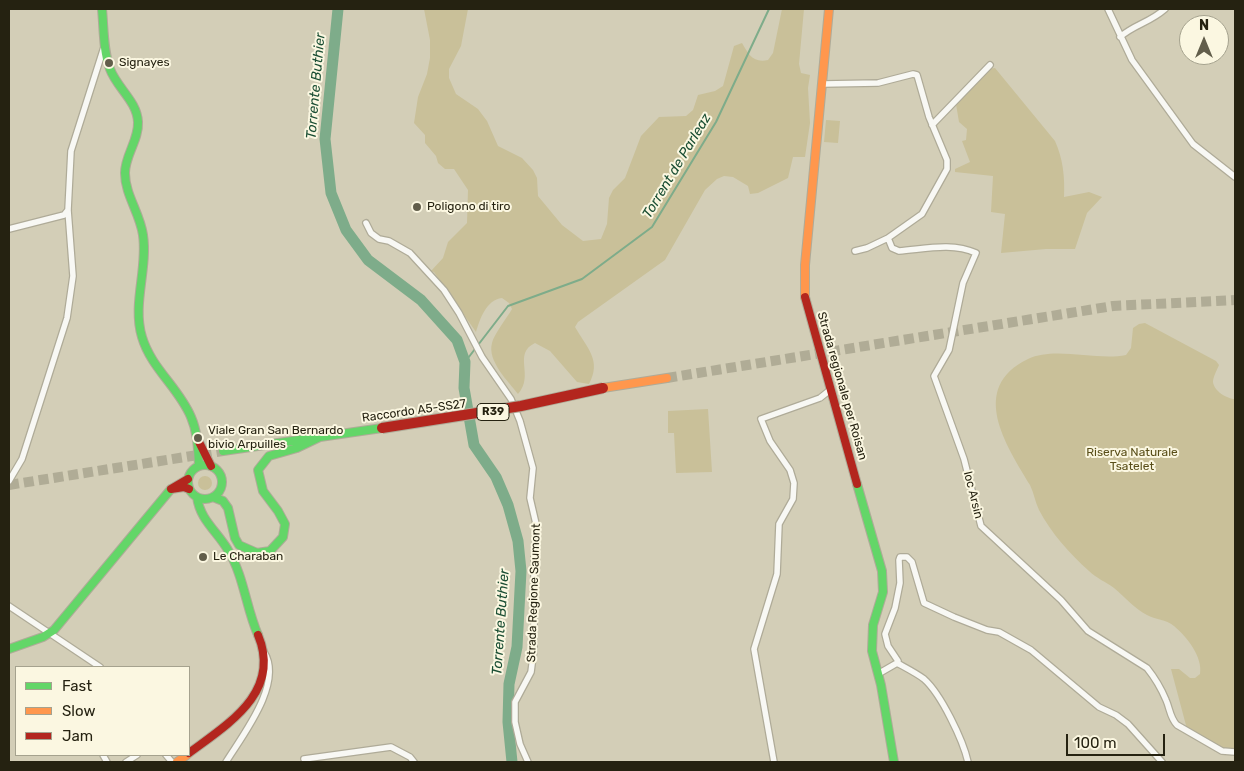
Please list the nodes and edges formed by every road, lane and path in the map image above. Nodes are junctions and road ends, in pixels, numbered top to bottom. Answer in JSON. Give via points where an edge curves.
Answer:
{"nodes":[{"id":1,"x":102,"y":9,"type":"edge"},
{"id":2,"x":827,"y":9,"type":"edge"},
{"id":3,"x":1108,"y":9,"type":"edge"},
{"id":4,"x":1166,"y":9,"type":"edge"},
{"id":5,"x":1120,"y":37,"type":"junction"},
{"id":6,"x":106,"y":43,"type":"junction"},
{"id":7,"x":990,"y":64,"type":"dead end"},
{"id":8,"x":823,"y":84,"type":"junction"},
{"id":9,"x":932,"y":125,"type":"junction"},
{"id":10,"x":1235,"y":177,"type":"edge"},
{"id":11,"x":68,"y":210,"type":"junction"},
{"id":12,"x":366,"y":223,"type":"dead end"},
{"id":13,"x":9,"y":229,"type":"edge"},
{"id":14,"x":888,"y":238,"type":"junction"},
{"id":15,"x":856,"y":251,"type":"dead end"},
{"id":16,"x":667,"y":378,"type":"tunnel mouth"},
{"id":17,"x":830,"y":390,"type":"junction"},
{"id":18,"x":320,"y":437,"type":"junction"},
{"id":19,"x":198,"y":440,"type":"junction"},
{"id":20,"x":223,"y":451,"type":"tunnel mouth"},
{"id":21,"x":199,"y":466,"type":"junction"},
{"id":22,"x":211,"y":466,"type":"junction"},
{"id":23,"x":9,"y":481,"type":"edge"},
{"id":24,"x":189,"y":484,"type":"junction"},
{"id":25,"x":206,"y":498,"type":"junction"},
{"id":26,"x":9,"y":606,"type":"edge"},
{"id":27,"x":48,"y":635,"type":"junction"},
{"id":28,"x":9,"y":649,"type":"edge"},
{"id":29,"x":264,"y":651,"type":"junction"},
{"id":30,"x":897,"y":663,"type":"junction"},
{"id":31,"x":98,"y":666,"type":"edge"},
{"id":32,"x":878,"y":674,"type":"junction"},
{"id":33,"x":190,"y":752,"type":"edge"},
{"id":34,"x":1235,"y":752,"type":"edge"},
{"id":35,"x":304,"y":759,"type":"dead end"},
{"id":36,"x":226,"y":762,"type":"edge"},
{"id":37,"x":414,"y":762,"type":"edge"},
{"id":38,"x":528,"y":762,"type":"edge"},
{"id":39,"x":774,"y":762,"type":"edge"},
{"id":40,"x":894,"y":762,"type":"edge"},
{"id":41,"x":968,"y":762,"type":"edge"},
{"id":42,"x":1162,"y":762,"type":"edge"}],
"edges":[{"from":1,"to":6,"type":"main road"},
{"from":2,"to":8,"type":"main road","name":"Strada regionale per Roisan"},
{"from":3,"to":5,"type":"street"},
{"from":4,"to":5,"type":"street"},
{"from":5,"to":10,"type":"street","via":[[1132,60],[1193,144]]},
{"from":6,"to":11,"type":"street","via":[[71,151]]},
{"from":6,"to":19,"type":"main road","via":[[113,75],[135,108],[139,123],[124,173],[144,239],[141,332],[147,354],[188,411]]},
{"from":7,"to":9,"type":"street"},
{"from":8,"to":9,"type":"street","via":[[878,83],[917,75]]},
{"from":8,"to":17,"type":"main road","name":"Strada regionale per Roisan","via":[[804,294]]},
{"from":9,"to":14,"type":"street","via":[[947,169],[922,214]]},
{"from":11,"to":13,"type":"street","via":[[64,215]]},
{"from":11,"to":23,"type":"street","via":[[73,276],[66,318],[19,468]]},
{"from":12,"to":38,"type":"street","name":"Strada Regione Saumont","via":[[371,233],[410,253],[444,290],[511,399],[520,421],[533,468],[529,488],[537,528],[531,672],[515,702],[518,737]]},
{"from":14,"to":15,"type":"street"},
{"from":14,"to":34,"type":"street","name":"loc Arsin","via":[[892,248],[899,252],[952,246],[976,253],[963,283],[948,350],[934,376],[964,459],[981,526],[1061,600],[1088,631],[1147,668],[1177,725],[1222,751]]},
{"from":16,"to":18,"type":"main road","name":"Raccordo A5-SS27","number":"R39","bridge":true,"via":[[485,413]]},
{"from":17,"to":32,"type":"main road","name":"Strada regionale per Roisan","via":[[882,571],[884,592],[871,635]]},
{"from":17,"to":39,"type":"street","via":[[820,398],[762,419],[794,483],[792,499],[779,524],[777,574],[754,649]]},
{"from":18,"to":20,"type":"main road","name":"Raccordo A5-SS27","number":"R39"},
{"from":18,"to":25,"type":"main road","via":[[269,456],[258,470],[260,488],[282,517],[285,528],[284,538],[270,552],[250,552],[241,547],[234,537],[224,501]]},
{"from":19,"to":21,"type":"main road"},
{"from":19,"to":22,"type":"main road"},
{"from":21,"to":22,"type":"main road"},
{"from":21,"to":24,"type":"main road","via":[[192,471]]},
{"from":22,"to":25,"type":"main road","via":[[218,471],[222,483],[220,491]]},
{"from":24,"to":25,"type":"main road"},
{"from":24,"to":27,"type":"main road","via":[[171,488]]},
{"from":25,"to":29,"type":"main road","via":[[199,511],[224,542],[240,570],[251,617]]},
{"from":26,"to":27,"type":"street"},
{"from":27,"to":28,"type":"main road"},
{"from":27,"to":31,"type":"street"},
{"from":29,"to":33,"type":"main road","via":[[263,675],[256,694]]},
{"from":29,"to":36,"type":"street","via":[[270,666],[256,718]]},
{"from":30,"to":32,"type":"street"},
{"from":30,"to":41,"type":"street","via":[[931,686]]},
{"from":30,"to":42,"type":"street","via":[[897,656],[888,646],[885,634],[900,583],[899,560],[904,556],[912,562],[924,603],[999,632],[1031,650],[1099,707],[1128,724]]},
{"from":32,"to":40,"type":"main road","name":"Strada regionale per Roisan"},
{"from":35,"to":37,"type":"street","via":[[391,747]]}]}
